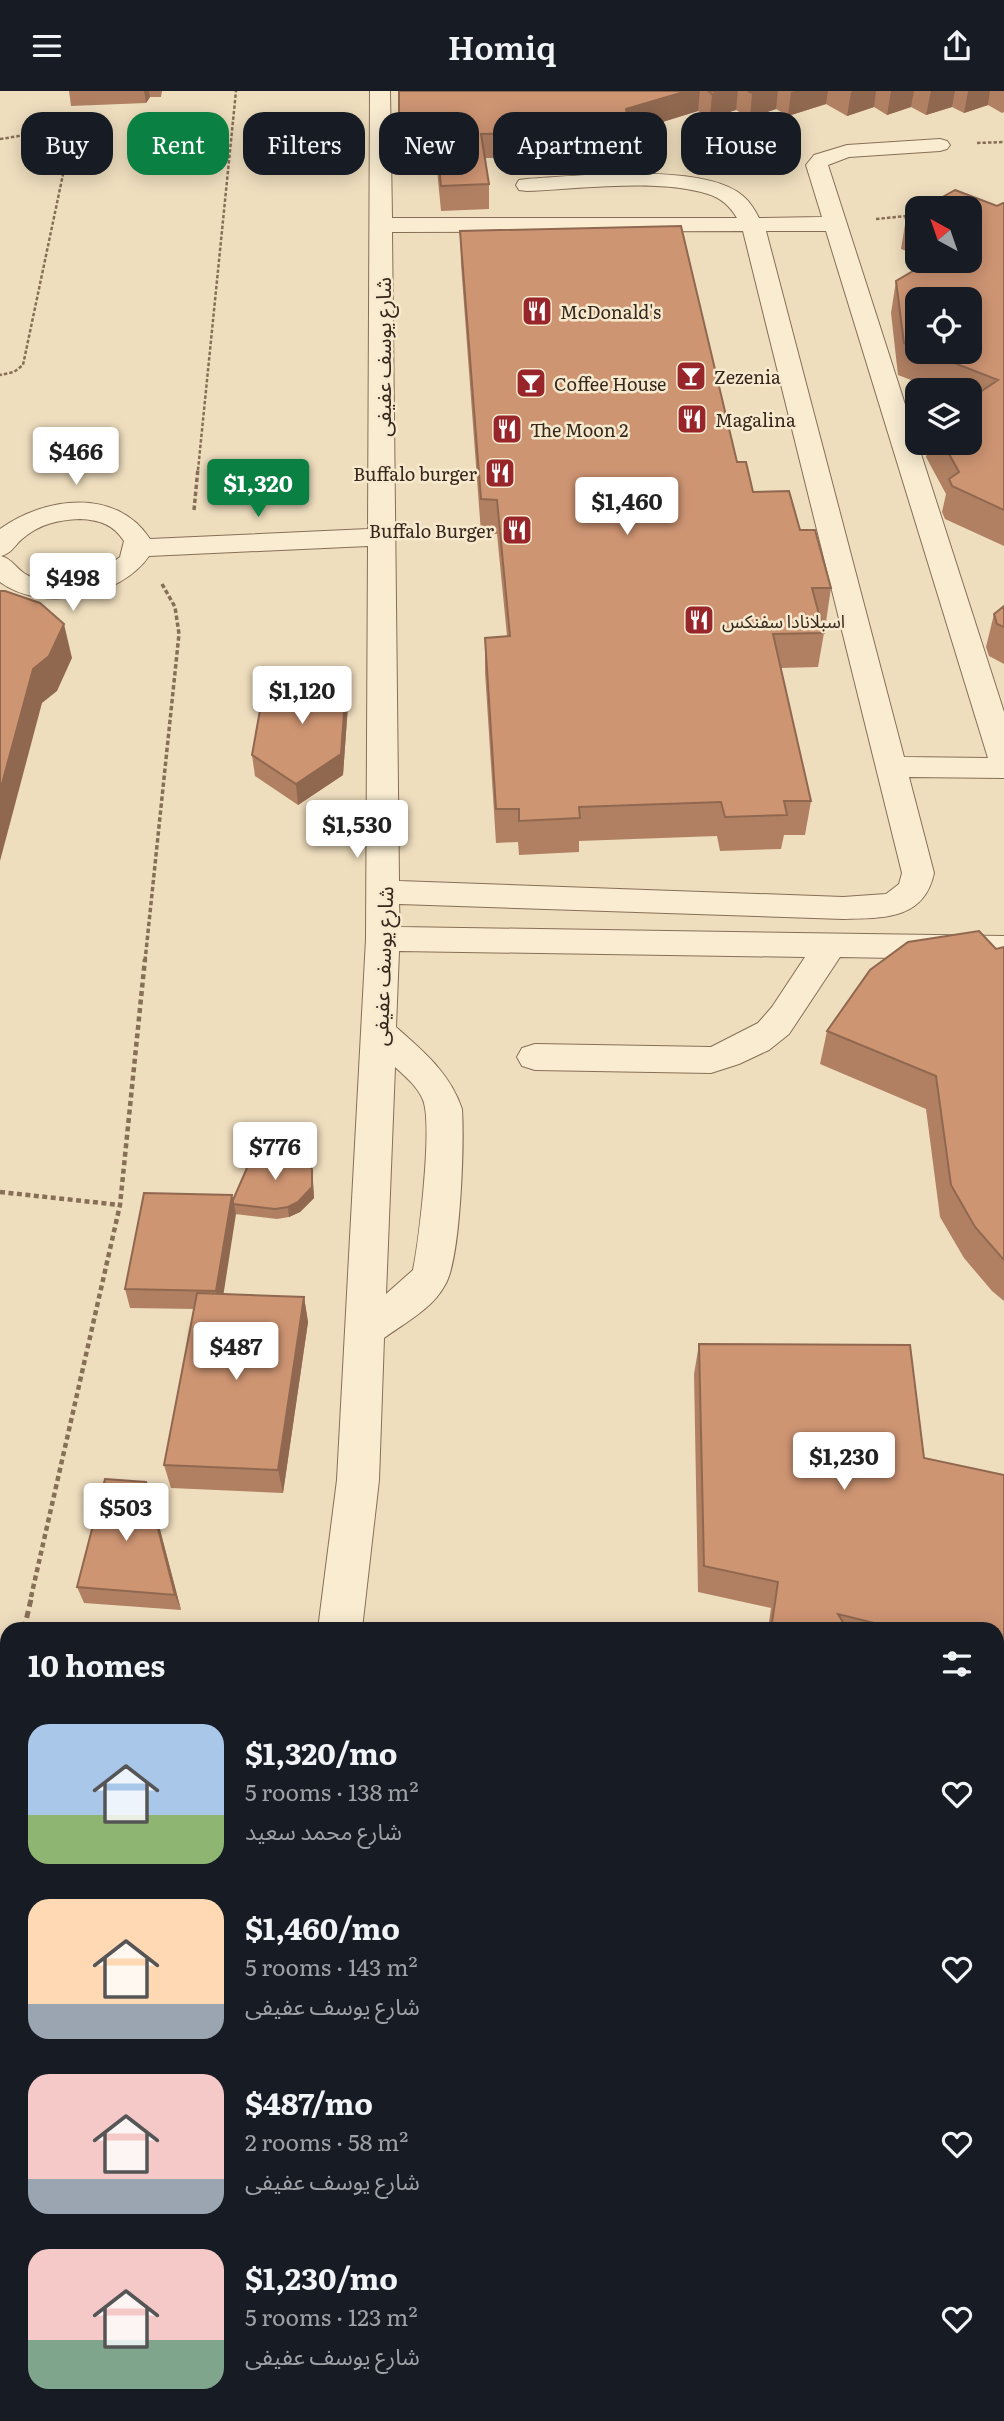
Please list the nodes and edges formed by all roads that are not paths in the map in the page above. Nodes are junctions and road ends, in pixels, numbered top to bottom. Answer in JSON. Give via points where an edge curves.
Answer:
{"nodes":[{"id":1,"x":380,"y":91,"type":"edge"},
{"id":2,"x":940,"y":145,"type":"dead end"},
{"id":3,"x":527,"y":185,"type":"dead end"},
{"id":4,"x":835,"y":223,"type":"junction"},
{"id":5,"x":382,"y":225,"type":"junction"},
{"id":6,"x":753,"y":225,"type":"junction"},
{"id":7,"x":0,"y":521,"type":"edge"},
{"id":8,"x":29,"y":521,"type":"junction"},
{"id":9,"x":381,"y":537,"type":"junction"},
{"id":10,"x":0,"y":548,"type":"edge"},
{"id":11,"x":134,"y":554,"type":"junction"},
{"id":12,"x":5,"y":575,"type":"edge"},
{"id":13,"x":1004,"y":760,"type":"edge"},
{"id":14,"x":891,"y":767,"type":"junction"},
{"id":15,"x":1004,"y":768,"type":"edge"},
{"id":16,"x":384,"y":892,"type":"junction"},
{"id":17,"x":383,"y":939,"type":"junction"},
{"id":18,"x":830,"y":946,"type":"junction"},
{"id":19,"x":1004,"y":948,"type":"edge"},
{"id":20,"x":379,"y":1032,"type":"junction"},
{"id":21,"x":534,"y":1057,"type":"dead end"},
{"id":22,"x":365,"y":1330,"type":"junction"},
{"id":23,"x":341,"y":1622,"type":"edge"}],
"edges":[{"from":1,"to":5,"type":"street","name":"شارع يوسف عفيفى"},
{"from":2,"to":4,"type":"street","via":[[847,151],[821,159],[817,165]]},
{"from":3,"to":6,"type":"street","via":[[703,184],[733,198]]},
{"from":4,"to":6,"type":"street"},
{"from":4,"to":13,"type":"street"},
{"from":5,"to":6,"type":"street"},
{"from":5,"to":9,"type":"street","name":"شارع يوسف عفيفى"},
{"from":6,"to":14,"type":"street"},
{"from":7,"to":8,"type":"street"},
{"from":8,"to":10,"type":"street","via":[[14,529]]},
{"from":8,"to":11,"type":"street","via":[[66,511],[103,514],[136,537]]},
{"from":9,"to":11,"type":"street","via":[[191,546]]},
{"from":9,"to":16,"type":"street","name":"شارع يوسف عفيفى"},
{"from":11,"to":12,"type":"street","via":[[107,579],[90,586],[49,590]]},
{"from":14,"to":15,"type":"street"},
{"from":14,"to":16,"type":"street","via":[[918,873],[917,884],[902,902],[843,908]]},
{"from":16,"to":17,"type":"street","name":"شارع يوسف عفيفى"},
{"from":17,"to":18,"type":"street"},
{"from":17,"to":20,"type":"street","name":"شارع يوسف عفيفى"},
{"from":18,"to":19,"type":"street"},
{"from":18,"to":21,"type":"street","via":[[773,1030],[727,1055],[711,1060]]},
{"from":20,"to":22,"type":"street","name":"شارع يوسف عفيفى"},
{"from":20,"to":22,"type":"street","via":[[426,1077],[444,1110],[432,1273],[416,1292]]},
{"from":22,"to":23,"type":"street","name":"شارع يوسف عفيفى","via":[[358,1480]]}]}
